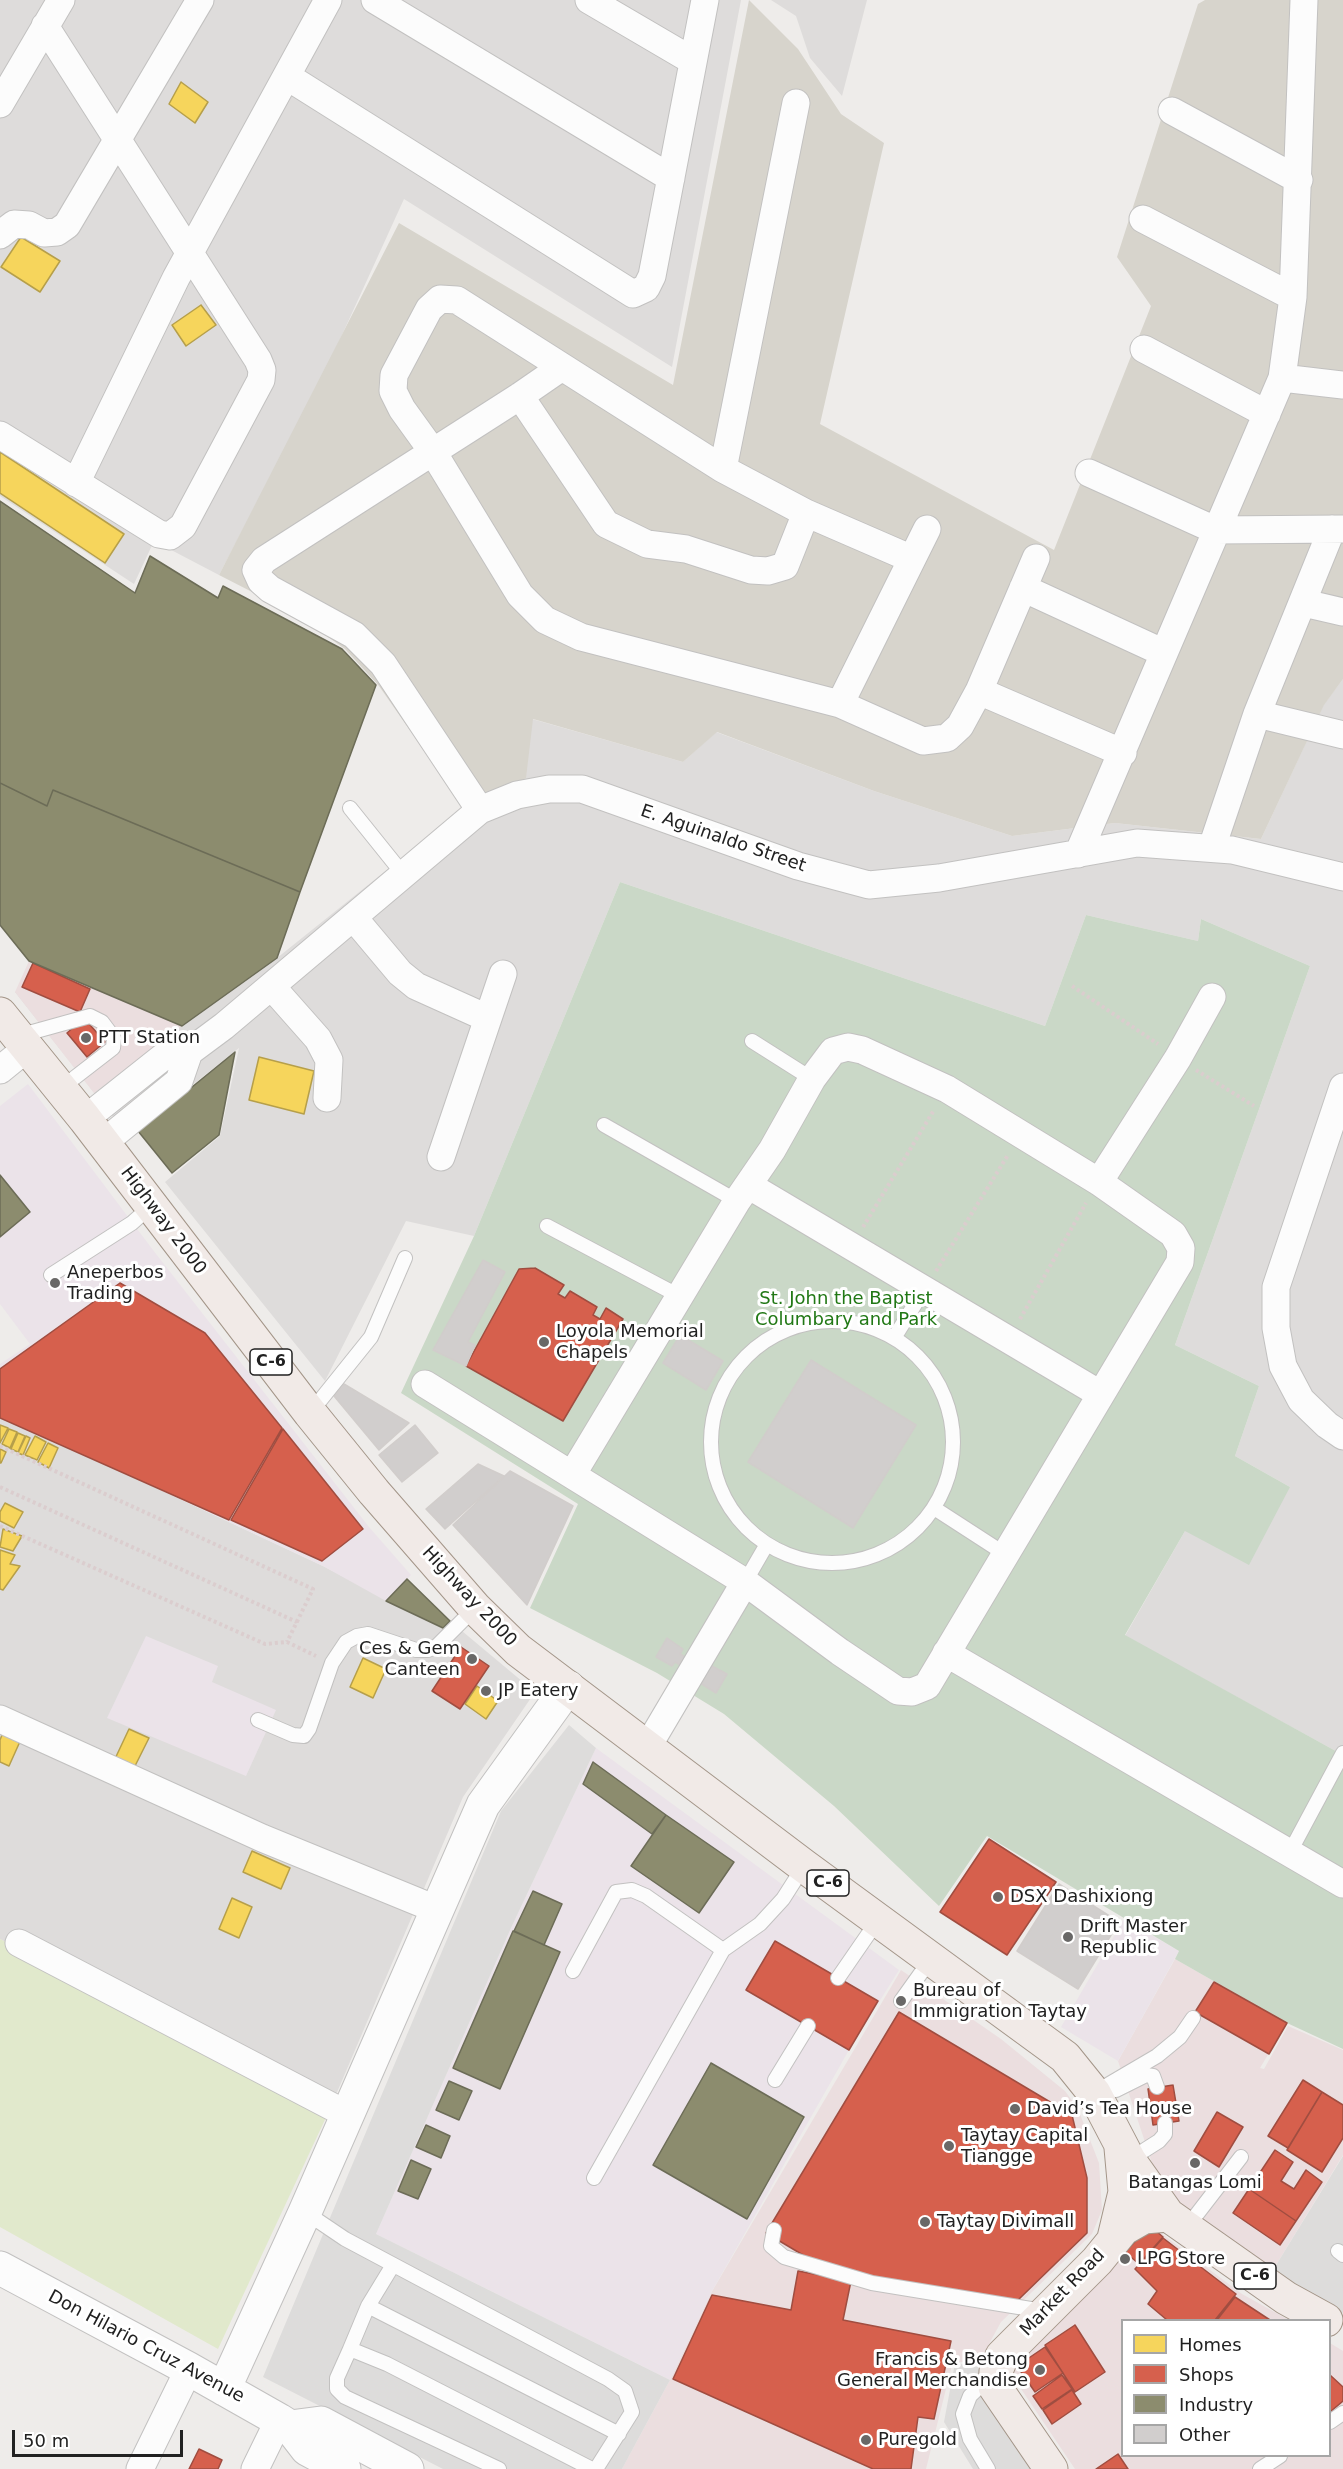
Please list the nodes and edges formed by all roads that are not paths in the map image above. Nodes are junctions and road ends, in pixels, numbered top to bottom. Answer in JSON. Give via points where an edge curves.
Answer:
{"nodes":[{"id":1,"x":61,"y":0,"type":"edge"},
{"id":2,"x":200,"y":0,"type":"edge"},
{"id":3,"x":328,"y":0,"type":"edge"},
{"id":4,"x":375,"y":0,"type":"edge"},
{"id":5,"x":589,"y":0,"type":"edge"},
{"id":6,"x":705,"y":0,"type":"edge"},
{"id":7,"x":1304,"y":0,"type":"edge"},
{"id":8,"x":45,"y":26,"type":"junction"},
{"id":9,"x":693,"y":61,"type":"junction"},
{"id":10,"x":288,"y":77,"type":"junction"},
{"id":11,"x":796,"y":103,"type":"dead end"},
{"id":12,"x":0,"y":104,"type":"edge"},
{"id":13,"x":1172,"y":111,"type":"dead end"},
{"id":14,"x":116,"y":142,"type":"junction"},
{"id":15,"x":671,"y":178,"type":"junction"},
{"id":16,"x":1299,"y":180,"type":"junction"},
{"id":17,"x":1143,"y":219,"type":"dead end"},
{"id":18,"x":0,"y":235,"type":"edge"},
{"id":19,"x":189,"y":255,"type":"junction"},
{"id":20,"x":1293,"y":297,"type":"junction"},
{"id":21,"x":1144,"y":349,"type":"dead end"},
{"id":22,"x":562,"y":367,"type":"junction"},
{"id":23,"x":1282,"y":378,"type":"junction"},
{"id":24,"x":1343,"y":385,"type":"edge"},
{"id":25,"x":520,"y":396,"type":"junction"},
{"id":26,"x":1267,"y":414,"type":"junction"},
{"id":27,"x":0,"y":435,"type":"edge"},
{"id":28,"x":433,"y":452,"type":"junction"},
{"id":29,"x":723,"y":469,"type":"junction"},
{"id":30,"x":1089,"y":473,"type":"dead end"},
{"id":31,"x":76,"y":483,"type":"junction"},
{"id":32,"x":806,"y":513,"type":"junction"},
{"id":33,"x":927,"y":529,"type":"dead end"},
{"id":34,"x":1338,"y":529,"type":"edge"},
{"id":35,"x":1215,"y":530,"type":"junction"},
{"id":36,"x":1036,"y":558,"type":"dead end"},
{"id":37,"x":912,"y":559,"type":"junction"},
{"id":38,"x":1023,"y":588,"type":"junction"},
{"id":39,"x":1304,"y":603,"type":"junction"},
{"id":40,"x":1343,"y":612,"type":"edge"},
{"id":41,"x":1164,"y":653,"type":"junction"},
{"id":42,"x":979,"y":690,"type":"junction"},
{"id":43,"x":840,"y":704,"type":"junction"},
{"id":44,"x":1257,"y":714,"type":"junction"},
{"id":45,"x":1343,"y":735,"type":"edge"},
{"id":46,"x":1123,"y":753,"type":"junction"},
{"id":47,"x":350,"y":808,"type":"dead end"},
{"id":48,"x":480,"y":810,"type":"junction"},
{"id":49,"x":1212,"y":847,"type":"junction"},
{"id":50,"x":1078,"y":854,"type":"junction"},
{"id":51,"x":403,"y":874,"type":"junction"},
{"id":52,"x":1343,"y":877,"type":"edge"},
{"id":53,"x":353,"y":917,"type":"junction"},
{"id":54,"x":503,"y":974,"type":"dead end"},
{"id":55,"x":272,"y":987,"type":"junction"},
{"id":56,"x":1212,"y":997,"type":"dead end"},
{"id":57,"x":487,"y":1018,"type":"junction"},
{"id":58,"x":15,"y":1033,"type":"edge"},
{"id":59,"x":752,"y":1041,"type":"dead end"},
{"id":60,"x":0,"y":1070,"type":"edge"},
{"id":61,"x":812,"y":1079,"type":"junction"},
{"id":62,"x":1343,"y":1087,"type":"edge"},
{"id":63,"x":60,"y":1089,"type":"junction"},
{"id":64,"x":327,"y":1098,"type":"dead end"},
{"id":65,"x":604,"y":1125,"type":"dead end"},
{"id":66,"x":94,"y":1131,"type":"junction"},
{"id":67,"x":441,"y":1157,"type":"dead end"},
{"id":68,"x":1099,"y":1182,"type":"junction"},
{"id":69,"x":743,"y":1193,"type":"junction"},
{"id":70,"x":151,"y":1206,"type":"junction"},
{"id":71,"x":547,"y":1226,"type":"dead end"},
{"id":72,"x":405,"y":1258,"type":"dead end"},
{"id":73,"x":51,"y":1275,"type":"dead end"},
{"id":74,"x":925,"y":1288,"type":"junction"},
{"id":75,"x":681,"y":1297,"type":"junction"},
{"id":76,"x":894,"y":1338,"type":"junction"},
{"id":77,"x":425,"y":1384,"type":"dead end"},
{"id":78,"x":1100,"y":1394,"type":"junction"},
{"id":79,"x":310,"y":1413,"type":"junction"},
{"id":80,"x":1343,"y":1436,"type":"edge"},
{"id":81,"x":572,"y":1475,"type":"junction"},
{"id":82,"x":934,"y":1508,"type":"junction"},
{"id":83,"x":767,"y":1544,"type":"junction"},
{"id":84,"x":1005,"y":1554,"type":"junction"},
{"id":85,"x":745,"y":1582,"type":"junction"},
{"id":86,"x":475,"y":1608,"type":"junction"},
{"id":87,"x":946,"y":1653,"type":"junction"},
{"id":88,"x":568,"y":1687,"type":"junction"},
{"id":89,"x":0,"y":1719,"type":"edge"},
{"id":90,"x":258,"y":1720,"type":"dead end"},
{"id":91,"x":648,"y":1746,"type":"junction"},
{"id":92,"x":1343,"y":1753,"type":"edge"},
{"id":93,"x":1290,"y":1852,"type":"junction"},
{"id":94,"x":804,"y":1866,"type":"junction"},
{"id":95,"x":1343,"y":1884,"type":"edge"},
{"id":96,"x":438,"y":1910,"type":"junction"},
{"id":97,"x":878,"y":1920,"type":"junction"},
{"id":98,"x":19,"y":1943,"type":"dead end"},
{"id":99,"x":723,"y":1950,"type":"junction"},
{"id":100,"x":931,"y":1959,"type":"junction"},
{"id":101,"x":573,"y":1971,"type":"dead end"},
{"id":102,"x":838,"y":1978,"type":"dead end"},
{"id":103,"x":901,"y":2001,"type":"dead end"},
{"id":104,"x":1193,"y":2018,"type":"dead end"},
{"id":105,"x":808,"y":2026,"type":"dead end"},
{"id":106,"x":775,"y":2080,"type":"dead end"},
{"id":107,"x":1157,"y":2087,"type":"dead end"},
{"id":108,"x":1096,"y":2096,"type":"junction"},
{"id":109,"x":348,"y":2115,"type":"junction"},
{"id":110,"x":1165,"y":2123,"type":"dead end"},
{"id":111,"x":1125,"y":2152,"type":"junction"},
{"id":112,"x":1241,"y":2157,"type":"dead end"},
{"id":113,"x":594,"y":2178,"type":"dead end"},
{"id":114,"x":305,"y":2212,"type":"junction"},
{"id":115,"x":1177,"y":2221,"type":"junction"},
{"id":116,"x":774,"y":2230,"type":"dead end"},
{"id":117,"x":1114,"y":2238,"type":"junction"},
{"id":118,"x":393,"y":2265,"type":"junction"},
{"id":119,"x":0,"y":2268,"type":"edge"},
{"id":120,"x":368,"y":2306,"type":"junction"},
{"id":121,"x":1045,"y":2312,"type":"junction"},
{"id":122,"x":1324,"y":2319,"type":"edge"},
{"id":123,"x":350,"y":2349,"type":"junction"},
{"id":124,"x":189,"y":2369,"type":"junction"},
{"id":125,"x":996,"y":2371,"type":"junction"},
{"id":126,"x":224,"y":2389,"type":"junction"},
{"id":127,"x":285,"y":2424,"type":"junction"},
{"id":128,"x":619,"y":2434,"type":"junction"},
{"id":129,"x":1278,"y":2457,"type":"edge"},
{"id":130,"x":395,"y":2466,"type":"edge"},
{"id":131,"x":140,"y":2469,"type":"edge"},
{"id":132,"x":255,"y":2469,"type":"edge"},
{"id":133,"x":344,"y":2469,"type":"edge"},
{"id":134,"x":500,"y":2469,"type":"edge"},
{"id":135,"x":594,"y":2469,"type":"edge"},
{"id":136,"x":988,"y":2469,"type":"edge"},
{"id":137,"x":1051,"y":2469,"type":"edge"},
{"id":138,"x":1260,"y":2469,"type":"edge"}],
"edges":[{"from":1,"to":8,"type":"street"},
{"from":2,"to":14,"type":"street"},
{"from":3,"to":10,"type":"street"},
{"from":4,"to":15,"type":"street"},
{"from":5,"to":9,"type":"street"},
{"from":6,"to":9,"type":"street"},
{"from":7,"to":16,"type":"street"},
{"from":8,"to":12,"type":"street"},
{"from":8,"to":14,"type":"street"},
{"from":9,"to":15,"type":"street"},
{"from":10,"to":15,"type":"street","via":[[633,294],[646,288],[652,276]]},
{"from":10,"to":19,"type":"street"},
{"from":11,"to":29,"type":"street"},
{"from":13,"to":16,"type":"street"},
{"from":14,"to":18,"type":"street","via":[[67,225],[57,232],[44,233],[29,225],[14,224]]},
{"from":14,"to":19,"type":"street"},
{"from":16,"to":20,"type":"street"},
{"from":17,"to":20,"type":"street"},
{"from":19,"to":31,"type":"street"},
{"from":19,"to":31,"type":"street","via":[[258,360],[262,370],[257,390],[183,526],[170,536],[159,534]]},
{"from":20,"to":23,"type":"street"},
{"from":21,"to":26,"type":"street"},
{"from":22,"to":25,"type":"street"},
{"from":22,"to":28,"type":"street","via":[[457,300],[440,299],[429,309],[394,375],[393,390]]},
{"from":22,"to":29,"type":"street"},
{"from":23,"to":24,"type":"street"},
{"from":23,"to":26,"type":"street"},
{"from":25,"to":28,"type":"street"},
{"from":25,"to":32,"type":"street","via":[[606,524],[647,544],[686,549],[751,570],[768,571],[785,566]]},
{"from":26,"to":35,"type":"street"},
{"from":27,"to":31,"type":"street"},
{"from":28,"to":43,"type":"street","via":[[520,595],[545,620],[581,637]]},
{"from":28,"to":48,"type":"street","via":[[264,560],[256,570],[270,589],[354,635],[383,664]]},
{"from":29,"to":32,"type":"street"},
{"from":30,"to":35,"type":"street"},
{"from":32,"to":37,"type":"street"},
{"from":33,"to":37,"type":"street"},
{"from":34,"to":35,"type":"street"},
{"from":34,"to":39,"type":"street"},
{"from":35,"to":41,"type":"street"},
{"from":36,"to":38,"type":"street"},
{"from":37,"to":43,"type":"street"},
{"from":38,"to":41,"type":"street"},
{"from":38,"to":42,"type":"street"},
{"from":39,"to":40,"type":"street"},
{"from":39,"to":44,"type":"street"},
{"from":41,"to":46,"type":"street"},
{"from":42,"to":43,"type":"street","via":[[960,726],[947,738],[923,741]]},
{"from":42,"to":46,"type":"street"},
{"from":44,"to":45,"type":"street"},
{"from":44,"to":49,"type":"street"},
{"from":46,"to":50,"type":"street"},
{"from":47,"to":51,"type":"lane"},
{"from":48,"to":50,"type":"street","name":"E. Aguinaldo Street","via":[[517,795],[549,789],[582,789],[798,866],[869,885],[939,878]]},
{"from":48,"to":51,"type":"street","name":"E. Aguinaldo Street"},
{"from":49,"to":50,"type":"street","name":"E. Aguinaldo Street","via":[[1137,843]]},
{"from":49,"to":52,"type":"street","name":"E. Aguinaldo Street"},
{"from":51,"to":53,"type":"street","name":"E. Aguinaldo Street"},
{"from":53,"to":55,"type":"street","name":"E. Aguinaldo Street"},
{"from":53,"to":57,"type":"street","via":[[400,973],[416,986]]},
{"from":54,"to":57,"type":"street"},
{"from":55,"to":64,"type":"street","via":[[318,1039],[329,1060]]},
{"from":55,"to":66,"type":"street","name":"E. Aguinaldo Street","via":[[189,1052],[179,1081]]},
{"from":56,"to":68,"type":"street"},
{"from":57,"to":67,"type":"street"},
{"from":58,"to":60,"type":"street"},
{"from":58,"to":63,"type":"main road","name":"Highway 2000","number":"C-6"},
{"from":58,"to":63,"type":"lane","via":[[90,1016],[102,1022],[114,1038],[113,1048]]},
{"from":59,"to":61,"type":"lane"},
{"from":61,"to":68,"type":"street","via":[[834,1051],[848,1047],[862,1050],[947,1089]]},
{"from":61,"to":69,"type":"street"},
{"from":62,"to":80,"type":"street","via":[[1276,1287],[1276,1328],[1283,1366],[1301,1400]]},
{"from":63,"to":66,"type":"main road","name":"Highway 2000","number":"C-6"},
{"from":65,"to":69,"type":"lane"},
{"from":66,"to":70,"type":"main road","name":"Highway 2000","number":"C-6"},
{"from":68,"to":78,"type":"street","via":[[1173,1234],[1181,1248],[1180,1262]]},
{"from":69,"to":74,"type":"street"},
{"from":69,"to":75,"type":"street"},
{"from":70,"to":73,"type":"lane","via":[[132,1223]]},
{"from":70,"to":79,"type":"main road","name":"Highway 2000","number":"C-6"},
{"from":71,"to":75,"type":"lane"},
{"from":72,"to":79,"type":"lane","via":[[371,1337]]},
{"from":74,"to":76,"type":"lane"},
{"from":74,"to":78,"type":"street"},
{"from":75,"to":81,"type":"street"},
{"from":76,"to":82,"type":"lane","via":[[929,1371],[950,1414],[952,1453]]},
{"from":76,"to":83,"type":"lane","via":[[867,1326],[838,1321],[799,1326],[748,1355],[725,1387],[713,1425],[719,1483],[738,1518]]},
{"from":77,"to":81,"type":"street"},
{"from":78,"to":84,"type":"street"},
{"from":79,"to":86,"type":"main road","name":"Highway 2000","number":"C-6"},
{"from":81,"to":85,"type":"street"},
{"from":82,"to":83,"type":"lane","via":[[893,1547],[858,1561],[802,1560]]},
{"from":82,"to":84,"type":"lane"},
{"from":83,"to":85,"type":"lane"},
{"from":84,"to":87,"type":"street"},
{"from":85,"to":87,"type":"street","via":[[898,1691],[912,1692],[927,1686]]},
{"from":85,"to":91,"type":"street"},
{"from":86,"to":88,"type":"main road","name":"Highway 2000","number":"C-6","via":[[518,1650]]},
{"from":86,"to":90,"type":"lane","via":[[437,1646],[428,1650],[368,1635],[346,1642],[332,1663],[304,1736]]},
{"from":87,"to":93,"type":"street"},
{"from":88,"to":91,"type":"main road","name":"Highway 2000","number":"C-6"},
{"from":88,"to":96,"type":"street","via":[[483,1805]]},
{"from":89,"to":96,"type":"street","via":[[262,1838]]},
{"from":91,"to":94,"type":"main road","name":"Highway 2000","number":"C-6"},
{"from":92,"to":93,"type":"lane"},
{"from":93,"to":95,"type":"street"},
{"from":94,"to":97,"type":"main road","name":"Highway 2000","number":"C-6"},
{"from":94,"to":99,"type":"lane","via":[[783,1899],[760,1924]]},
{"from":96,"to":109,"type":"street"},
{"from":97,"to":100,"type":"main road","name":"Highway 2000","number":"C-6"},
{"from":97,"to":102,"type":"lane"},
{"from":98,"to":109,"type":"street"},
{"from":99,"to":101,"type":"lane","via":[[646,1896],[632,1890],[616,1892]]},
{"from":99,"to":113,"type":"lane"},
{"from":100,"to":103,"type":"lane"},
{"from":100,"to":108,"type":"main road","name":"Highway 2000","number":"C-6","via":[[1065,2057]]},
{"from":104,"to":108,"type":"lane","via":[[1180,2037]]},
{"from":105,"to":106,"type":"lane"},
{"from":107,"to":108,"type":"lane","via":[[1154,2076],[1146,2075]]},
{"from":108,"to":111,"type":"main road","name":"Highway 2000","number":"C-6"},
{"from":109,"to":114,"type":"street"},
{"from":110,"to":111,"type":"lane","via":[[1160,2141]]},
{"from":111,"to":115,"type":"main road","name":"Highway 2000","number":"C-6"},
{"from":111,"to":117,"type":"main road","name":"Highway 2000","number":"C-6","via":[[1125,2192]]},
{"from":112,"to":115,"type":"lane"},
{"from":114,"to":118,"type":"lane"},
{"from":114,"to":126,"type":"street"},
{"from":115,"to":117,"type":"main road","via":[[1144,2217]]},
{"from":115,"to":122,"type":"main road","number":"C-6","via":[[1286,2298]]},
{"from":116,"to":121,"type":"lane","via":[[771,2246],[784,2257],[872,2283]]},
{"from":117,"to":121,"type":"main road","name":"Market Road","number":"C-6"},
{"from":118,"to":120,"type":"lane"},
{"from":118,"to":128,"type":"lane","via":[[625,2391],[632,2412]]},
{"from":119,"to":124,"type":"street","name":"Don Hilario Cruz Avenue"},
{"from":120,"to":123,"type":"lane"},
{"from":120,"to":128,"type":"lane"},
{"from":121,"to":125,"type":"main road","name":"Market Road","number":"C-6","via":[[1002,2356]]},
{"from":123,"to":134,"type":"lane","via":[[337,2378],[337,2389],[345,2397]]},
{"from":123,"to":135,"type":"lane"},
{"from":124,"to":126,"type":"street","name":"Don Hilario Cruz Avenue"},
{"from":124,"to":131,"type":"street"},
{"from":125,"to":136,"type":"lane","via":[[970,2396],[963,2414],[970,2439]]},
{"from":125,"to":137,"type":"main road","via":[[995,2386]]},
{"from":126,"to":127,"type":"street","name":"Don Hilario Cruz Avenue"},
{"from":127,"to":130,"type":"street","via":[[321,2423]]},
{"from":127,"to":132,"type":"street"},
{"from":127,"to":133,"type":"street","name":"Don Hilario Cruz Avenue","via":[[307,2449]]},
{"from":128,"to":135,"type":"lane"},
{"from":129,"to":138,"type":"lane"}]}
